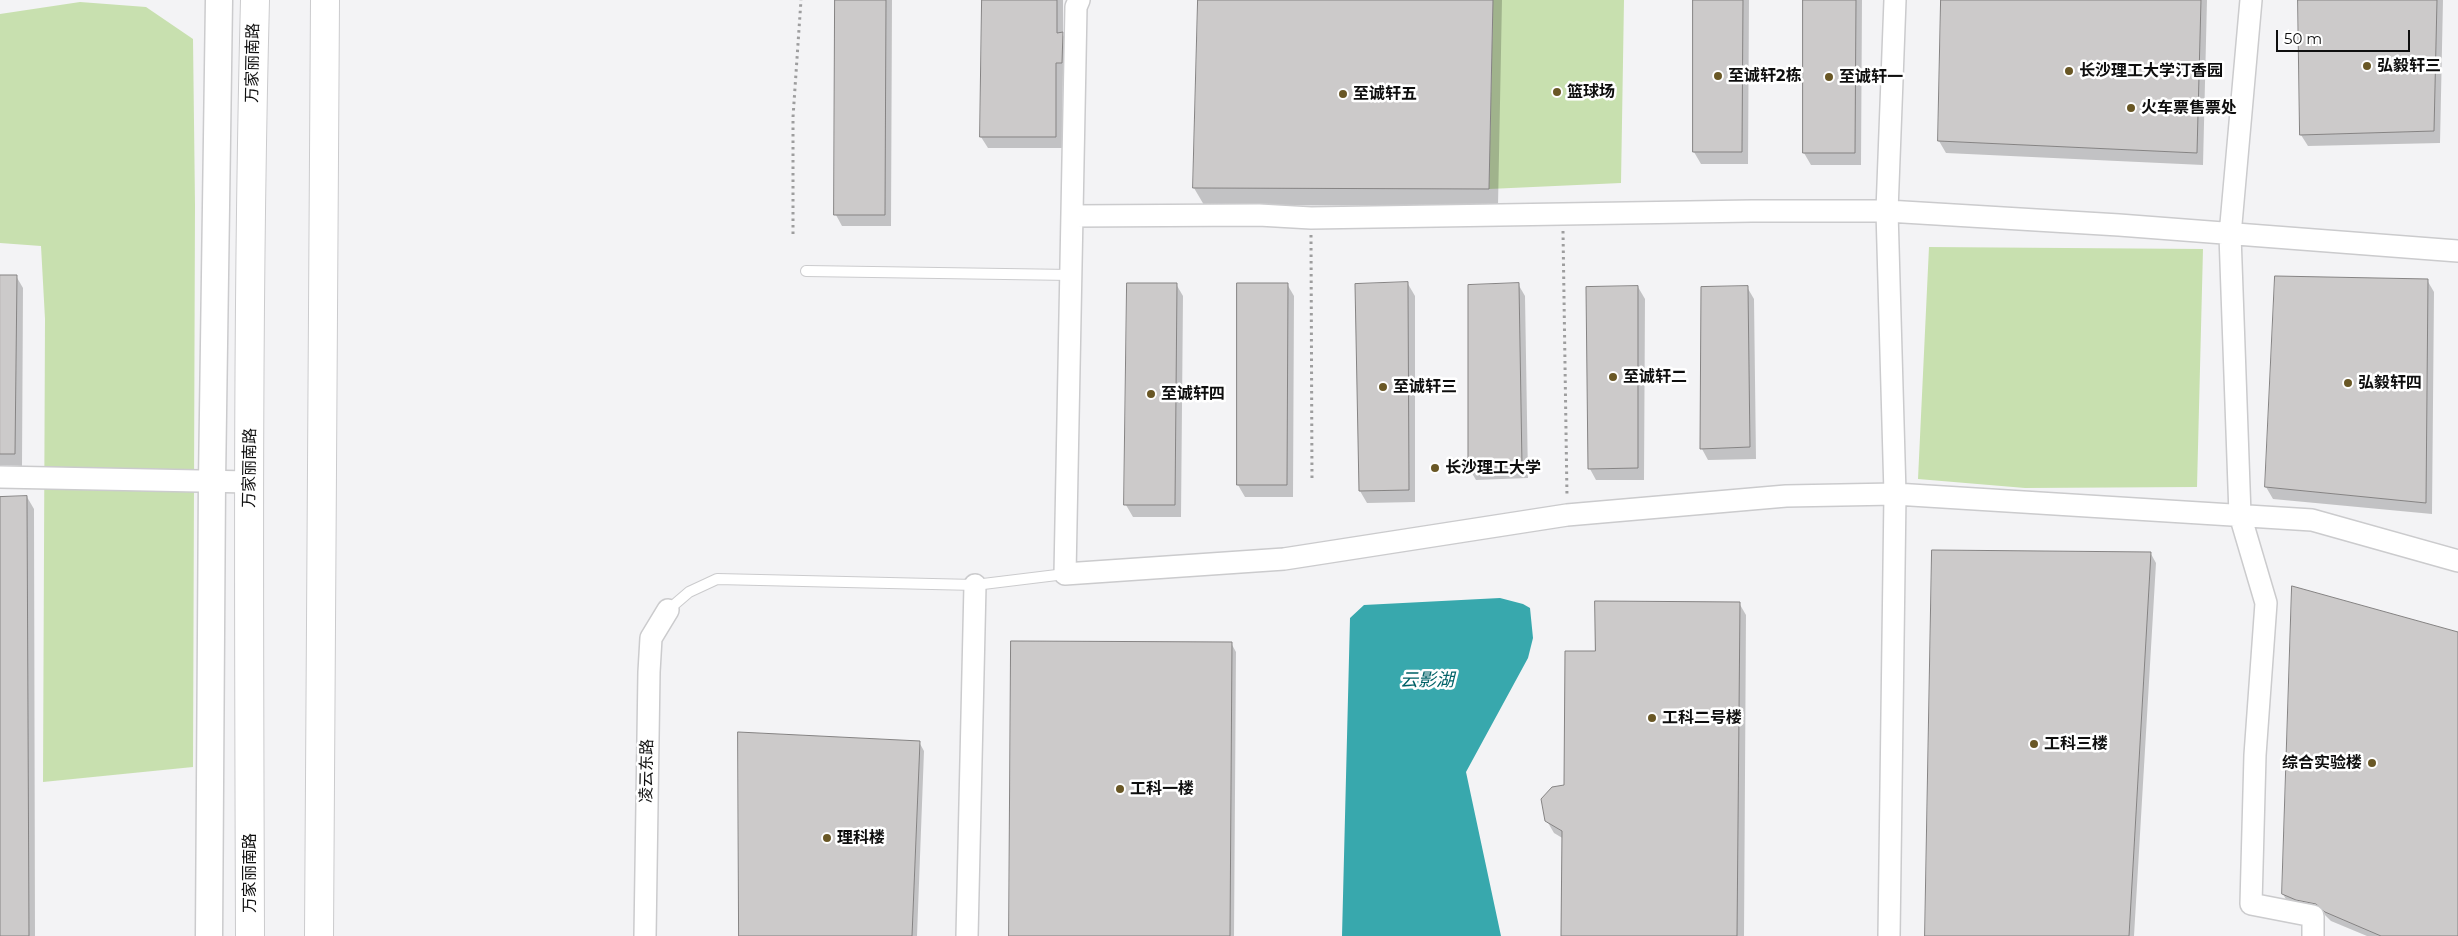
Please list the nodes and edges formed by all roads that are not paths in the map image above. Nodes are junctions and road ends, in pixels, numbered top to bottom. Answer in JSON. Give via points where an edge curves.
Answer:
{"nodes":[{"id":1,"x":219,"y":0,"type":"edge"},
{"id":2,"x":255,"y":0,"type":"edge"},
{"id":3,"x":325,"y":0,"type":"edge"},
{"id":4,"x":1079,"y":0,"type":"edge"},
{"id":5,"x":1895,"y":0,"type":"edge"},
{"id":6,"x":2251,"y":0,"type":"edge"},
{"id":7,"x":1887,"y":211,"type":"junction"},
{"id":8,"x":1072,"y":216,"type":"junction"},
{"id":9,"x":2230,"y":235,"type":"junction"},
{"id":10,"x":2458,"y":251,"type":"edge"},
{"id":11,"x":806,"y":271,"type":"dead end"},
{"id":12,"x":1070,"y":275,"type":"junction"},
{"id":13,"x":0,"y":477,"type":"edge"},
{"id":14,"x":212,"y":482,"type":"junction"},
{"id":15,"x":249,"y":482,"type":"junction"},
{"id":16,"x":1895,"y":494,"type":"junction"},
{"id":17,"x":2240,"y":515,"type":"junction"},
{"id":18,"x":2414,"y":549,"type":"edge"},
{"id":19,"x":1065,"y":574,"type":"junction"},
{"id":20,"x":975,"y":585,"type":"junction"},
{"id":21,"x":668,"y":610,"type":"joint"},
{"id":22,"x":209,"y":936,"type":"edge"},
{"id":23,"x":250,"y":936,"type":"edge"},
{"id":24,"x":318,"y":936,"type":"edge"},
{"id":25,"x":645,"y":936,"type":"edge"},
{"id":26,"x":967,"y":936,"type":"edge"},
{"id":27,"x":1890,"y":936,"type":"edge"},
{"id":28,"x":2313,"y":936,"type":"edge"}],
"edges":[{"from":1,"to":14,"type":"street"},
{"from":2,"to":15,"type":"main road","name":"万家丽南路"},
{"from":3,"to":24,"type":"main road"},
{"from":4,"to":8,"type":"street","via":[[1076,7]]},
{"from":5,"to":7,"type":"street"},
{"from":6,"to":9,"type":"street"},
{"from":7,"to":8,"type":"street","via":[[1311,218],[1259,214]]},
{"from":7,"to":9,"type":"street"},
{"from":7,"to":16,"type":"street"},
{"from":8,"to":12,"type":"street"},
{"from":9,"to":10,"type":"street"},
{"from":9,"to":17,"type":"street"},
{"from":11,"to":12,"type":"lane"},
{"from":12,"to":19,"type":"street"},
{"from":13,"to":14,"type":"street"},
{"from":14,"to":15,"type":"street"},
{"from":14,"to":22,"type":"street"},
{"from":15,"to":23,"type":"main road","name":"万家丽南路"},
{"from":16,"to":17,"type":"street"},
{"from":16,"to":19,"type":"street","via":[[1786,496],[1567,515],[1284,559]]},
{"from":16,"to":27,"type":"street"},
{"from":17,"to":18,"type":"street","via":[[2312,520]]},
{"from":17,"to":28,"type":"street","via":[[2266,603],[2255,755],[2252,904],[2313,916]]},
{"from":19,"to":20,"type":"lane"},
{"from":20,"to":21,"type":"lane","via":[[717,579],[690,592]]},
{"from":20,"to":26,"type":"street"},
{"from":21,"to":25,"type":"street","name":"凌云东路","via":[[651,638]]}]}
